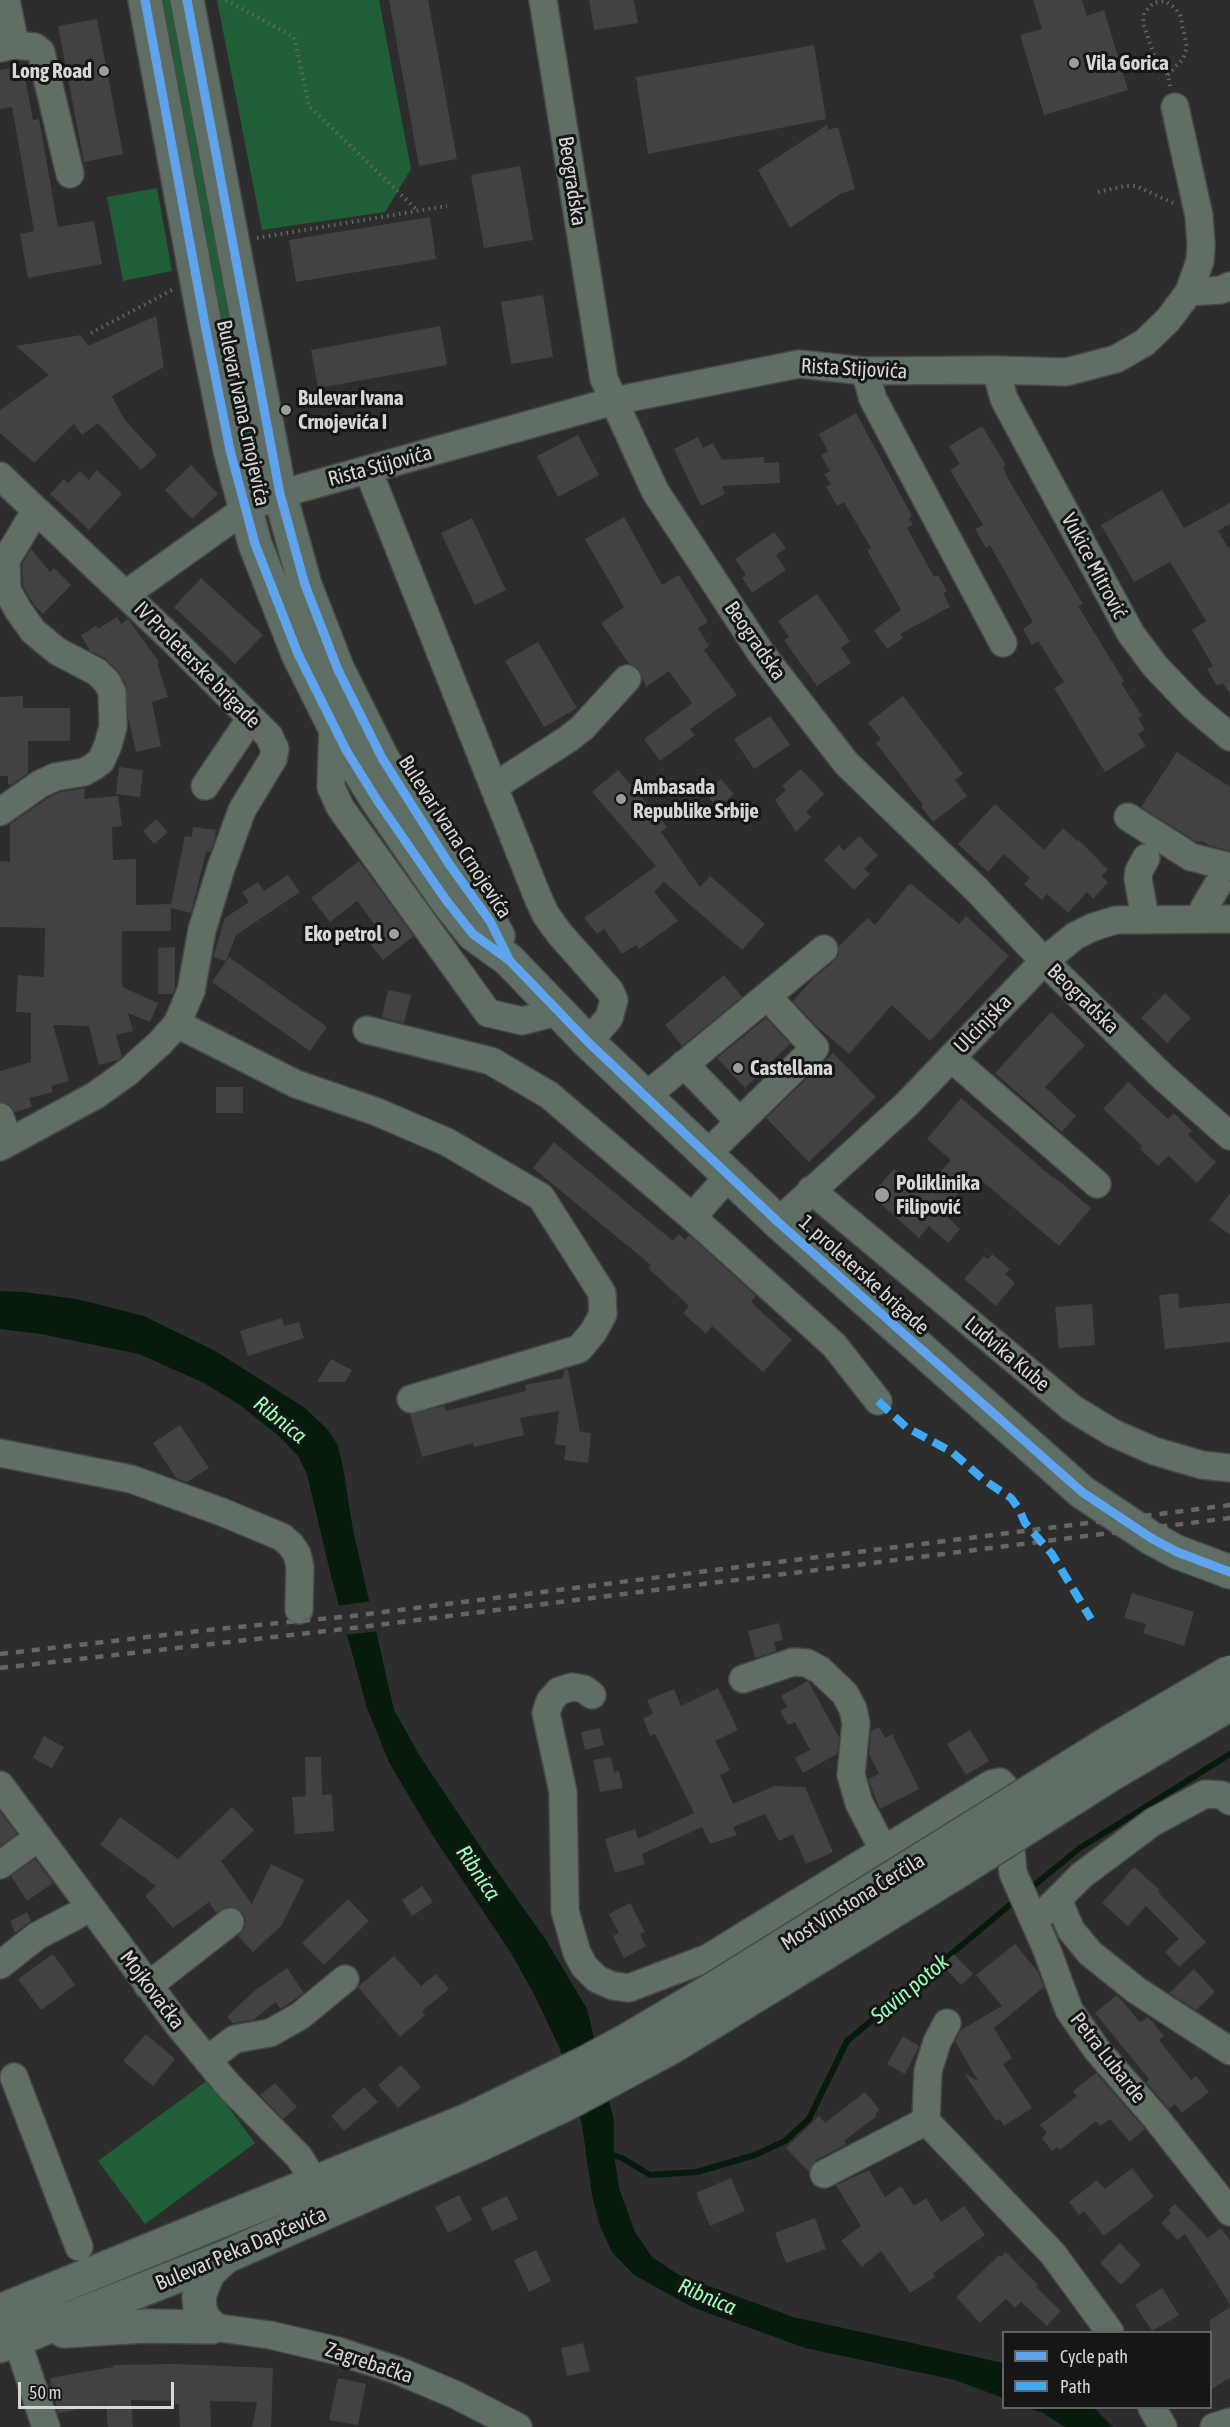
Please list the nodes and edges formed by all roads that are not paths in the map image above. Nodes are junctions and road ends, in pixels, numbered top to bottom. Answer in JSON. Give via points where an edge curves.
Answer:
{"nodes":[{"id":1,"x":6,"y":0,"type":"edge"},
{"id":2,"x":145,"y":0,"type":"edge"},
{"id":3,"x":187,"y":0,"type":"edge"},
{"id":4,"x":543,"y":0,"type":"edge"},
{"id":5,"x":8,"y":47,"type":"edge"},
{"id":6,"x":1175,"y":108,"type":"road end"},
{"id":7,"x":70,"y":174,"type":"dead end"},
{"id":8,"x":1230,"y":286,"type":"edge"},
{"id":9,"x":1189,"y":292,"type":"junction"},
{"id":10,"x":996,"y":370,"type":"junction"},
{"id":11,"x":865,"y":371,"type":"junction"},
{"id":12,"x":614,"y":400,"type":"junction"},
{"id":13,"x":368,"y":470,"type":"junction"},
{"id":14,"x":0,"y":476,"type":"edge"},
{"id":15,"x":280,"y":494,"type":"junction"},
{"id":16,"x":36,"y":510,"type":"junction"},
{"id":17,"x":244,"y":510,"type":"junction"},
{"id":18,"x":126,"y":594,"type":"junction"},
{"id":19,"x":1003,"y":643,"type":"dead end"},
{"id":20,"x":627,"y":679,"type":"dead end"},
{"id":21,"x":333,"y":725,"type":"junction"},
{"id":22,"x":260,"y":727,"type":"junction"},
{"id":23,"x":1230,"y":737,"type":"edge"},
{"id":24,"x":205,"y":786,"type":"dead end"},
{"id":25,"x":495,"y":786,"type":"junction"},
{"id":26,"x":0,"y":812,"type":"edge"},
{"id":27,"x":1128,"y":817,"type":"dead end"},
{"id":28,"x":1146,"y":858,"type":"dead end"},
{"id":29,"x":1224,"y":877,"type":"edge"},
{"id":30,"x":1217,"y":919,"type":"edge"},
{"id":31,"x":1145,"y":920,"type":"junction"},
{"id":32,"x":824,"y":949,"type":"dead end"},
{"id":33,"x":509,"y":960,"type":"junction"},
{"id":34,"x":1044,"y":961,"type":"junction"},
{"id":35,"x":767,"y":996,"type":"junction"},
{"id":36,"x":557,"y":1012,"type":"junction"},
{"id":37,"x":177,"y":1024,"type":"junction"},
{"id":38,"x":367,"y":1030,"type":"dead end"},
{"id":39,"x":588,"y":1042,"type":"junction"},
{"id":40,"x":951,"y":1058,"type":"junction"},
{"id":41,"x":684,"y":1064,"type":"junction"},
{"id":42,"x":645,"y":1097,"type":"junction"},
{"id":43,"x":740,"y":1122,"type":"junction"},
{"id":44,"x":3,"y":1135,"type":"edge"},
{"id":45,"x":1230,"y":1136,"type":"edge"},
{"id":46,"x":717,"y":1166,"type":"junction"},
{"id":47,"x":1097,"y":1184,"type":"dead end"},
{"id":48,"x":811,"y":1190,"type":"junction"},
{"id":49,"x":692,"y":1216,"type":"junction"},
{"id":50,"x":778,"y":1222,"type":"junction"},
{"id":51,"x":411,"y":1399,"type":"dead end"},
{"id":52,"x":879,"y":1401,"type":"dead end"},
{"id":53,"x":0,"y":1454,"type":"edge"},
{"id":54,"x":1230,"y":1468,"type":"edge"},
{"id":55,"x":1177,"y":1552,"type":"junction"},
{"id":56,"x":1230,"y":1556,"type":"edge"},
{"id":57,"x":1230,"y":1572,"type":"edge"},
{"id":58,"x":299,"y":1610,"type":"dead end"},
{"id":59,"x":1230,"y":1672,"type":"edge"},
{"id":60,"x":743,"y":1679,"type":"dead end"},
{"id":61,"x":592,"y":1695,"type":"dead end"},
{"id":62,"x":1230,"y":1704,"type":"edge"},
{"id":63,"x":0,"y":1785,"type":"edge"},
{"id":64,"x":1230,"y":1801,"type":"edge"},
{"id":65,"x":39,"y":1837,"type":"junction"},
{"id":66,"x":884,"y":1851,"type":"junction"},
{"id":67,"x":0,"y":1865,"type":"edge"},
{"id":68,"x":1058,"y":1900,"type":"junction"},
{"id":69,"x":89,"y":1906,"type":"junction"},
{"id":70,"x":1030,"y":1909,"type":"junction"},
{"id":71,"x":230,"y":1922,"type":"dead end"},
{"id":72,"x":0,"y":1965,"type":"edge"},
{"id":73,"x":345,"y":1979,"type":"dead end"},
{"id":74,"x":148,"y":1986,"type":"junction"},
{"id":75,"x":947,"y":2023,"type":"dead end"},
{"id":76,"x":1230,"y":2051,"type":"edge"},
{"id":77,"x":207,"y":2060,"type":"junction"},
{"id":78,"x":10,"y":2085,"type":"edge"},
{"id":79,"x":926,"y":2121,"type":"junction"},
{"id":80,"x":474,"y":2133,"type":"junction"},
{"id":81,"x":824,"y":2174,"type":"dead end"},
{"id":82,"x":316,"y":2184,"type":"junction"},
{"id":83,"x":1230,"y":2212,"type":"edge"},
{"id":84,"x":225,"y":2257,"type":"junction"},
{"id":85,"x":90,"y":2259,"type":"junction"},
{"id":86,"x":0,"y":2311,"type":"edge"},
{"id":87,"x":212,"y":2327,"type":"junction"},
{"id":88,"x":1109,"y":2331,"type":"edge"},
{"id":89,"x":17,"y":2340,"type":"edge"},
{"id":90,"x":1153,"y":2409,"type":"edge"},
{"id":91,"x":1230,"y":2422,"type":"edge"},
{"id":92,"x":46,"y":2427,"type":"edge"},
{"id":93,"x":518,"y":2427,"type":"edge"},
{"id":94,"x":1163,"y":2427,"type":"edge"},
{"id":95,"x":1214,"y":2427,"type":"edge"}],
"edges":[{"from":1,"to":5,"type":"street"},
{"from":2,"to":17,"type":"main road","name":"Bulevar Ivana Crnojevića","via":[[205,325]]},
{"from":3,"to":15,"type":"main road","name":"Bulevar Ivana Crnojevića"},
{"from":4,"to":12,"type":"street","name":"Beogradska","via":[[604,379]]},
{"from":5,"to":7,"type":"street","via":[[35,47],[41,52]]},
{"from":6,"to":9,"type":"street","name":"Rista Stijovića","via":[[1202,245]]},
{"from":8,"to":9,"type":"street"},
{"from":9,"to":10,"type":"street","name":"Rista Stijovića","via":[[1155,333],[1116,359],[1066,372]]},
{"from":10,"to":11,"type":"street","name":"Rista Stijovića"},
{"from":10,"to":23,"type":"street","name":"Vukice Mitrović","via":[[1004,399],[1131,634],[1192,705]]},
{"from":11,"to":12,"type":"street","name":"Rista Stijovića","via":[[800,364]]},
{"from":11,"to":19,"type":"street","via":[[873,399]]},
{"from":12,"to":13,"type":"street","name":"Rista Stijovića"},
{"from":12,"to":34,"type":"street","name":"Beogradska","via":[[655,491],[761,653],[802,707],[846,764],[977,890]]},
{"from":13,"to":15,"type":"street","name":"Rista Stijovića"},
{"from":13,"to":25,"type":"street","name":"Bulevar Ivana Crnojevića"},
{"from":14,"to":16,"type":"street","name":"IV Proleterske brigade"},
{"from":15,"to":17,"type":"street","name":"IV Proleterske brigade"},
{"from":15,"to":33,"type":"main road","name":"Bulevar Ivana Crnojevića","via":[[324,638],[360,716],[410,805],[490,921]]},
{"from":16,"to":18,"type":"street","name":"IV Proleterske brigade"},
{"from":16,"to":26,"type":"street","via":[[6,560],[7,590],[33,631],[107,682],[112,692],[113,727],[101,761],[93,768],[40,784]]},
{"from":17,"to":18,"type":"street","name":"IV Proleterske brigade"},
{"from":17,"to":21,"type":"main road","name":"Bulevar Ivana Crnojevića","via":[[298,654]]},
{"from":18,"to":22,"type":"street","name":"IV Proleterske brigade"},
{"from":20,"to":25,"type":"street","via":[[582,728]]},
{"from":21,"to":33,"type":"main road","name":"Bulevar Ivana Crnojevića","via":[[377,800],[446,900],[473,934]]},
{"from":21,"to":36,"type":"street","via":[[331,787],[340,807],[488,1013],[522,1021]]},
{"from":22,"to":24,"type":"street"},
{"from":22,"to":37,"type":"street","via":[[274,744],[275,753],[242,810],[202,930],[191,991]]},
{"from":25,"to":39,"type":"street","name":"Bulevar Ivana Crnojevića","via":[[546,915],[614,1000],[609,1018]]},
{"from":27,"to":29,"type":"street"},
{"from":28,"to":31,"type":"street","via":[[1138,878]]},
{"from":29,"to":30,"type":"street","via":[[1204,908]]},
{"from":30,"to":31,"type":"street","name":"Ulcinjska"},
{"from":31,"to":34,"type":"street","name":"Ulcinjska","via":[[1116,920],[1093,927]]},
{"from":32,"to":35,"type":"street"},
{"from":33,"to":36,"type":"main road","name":"1. proleterske brigade"},
{"from":34,"to":40,"type":"street","name":"Ulcinjska"},
{"from":34,"to":45,"type":"street","name":"Beogradska"},
{"from":35,"to":41,"type":"street"},
{"from":35,"to":43,"type":"street","via":[[815,1048]]},
{"from":36,"to":39,"type":"main road","name":"1. proleterske brigade"},
{"from":37,"to":44,"type":"street","via":[[128,1072],[96,1095]]},
{"from":37,"to":51,"type":"street","via":[[296,1084],[377,1112],[447,1143],[541,1197],[602,1293],[603,1314],[579,1349]]},
{"from":38,"to":49,"type":"street","via":[[491,1060],[549,1095]]},
{"from":39,"to":42,"type":"main road","name":"1. proleterske brigade"},
{"from":40,"to":47,"type":"street"},
{"from":40,"to":48,"type":"street","name":"Ulcinjska","via":[[907,1104]]},
{"from":41,"to":42,"type":"street"},
{"from":41,"to":43,"type":"street"},
{"from":42,"to":46,"type":"main road","name":"1. proleterske brigade"},
{"from":43,"to":46,"type":"street"},
{"from":46,"to":49,"type":"street"},
{"from":46,"to":50,"type":"main road","name":"1. proleterske brigade"},
{"from":48,"to":50,"type":"street","name":"Ulcinjska"},
{"from":48,"to":54,"type":"street","name":"Ludvika Kube","via":[[1093,1422],[1154,1451]]},
{"from":49,"to":52,"type":"street","via":[[834,1345]]},
{"from":50,"to":55,"type":"main road","name":"1. proleterske brigade","via":[[1082,1492]]},
{"from":53,"to":58,"type":"street","via":[[130,1479],[282,1537],[297,1554]]},
{"from":55,"to":56,"type":"main road"},
{"from":55,"to":57,"type":"main road","name":"1. proleterske brigade"},
{"from":59,"to":80,"type":"main road","name":"Most Vinstona Čerčila","bridge":true},
{"from":60,"to":66,"type":"street","via":[[793,1662],[807,1663],[845,1694],[856,1723],[851,1775],[859,1803]]},
{"from":61,"to":66,"type":"street","via":[[572,1687],[559,1692],[546,1713],[563,1792],[565,1911],[577,1953],[597,1979],[629,1988],[708,1958]]},
{"from":62,"to":80,"type":"main road","name":"Most Vinstona Čerčila","bridge":true,"via":[[672,2047],[577,2098]]},
{"from":63,"to":65,"type":"street","name":"Mojkovačka"},
{"from":64,"to":68,"type":"street","via":[[1222,1795],[1198,1796],[1117,1848]]},
{"from":65,"to":67,"type":"street"},
{"from":65,"to":69,"type":"street","name":"Mojkovačka"},
{"from":66,"to":70,"type":"street","name":"Petra Lubarde","via":[[1000,1782],[1006,1792],[1013,1873]]},
{"from":68,"to":70,"type":"street","via":[[1046,1911]]},
{"from":68,"to":76,"type":"street","via":[[1071,1930],[1090,1953],[1136,1990]]},
{"from":69,"to":72,"type":"street","via":[[37,1936]]},
{"from":69,"to":74,"type":"street","name":"Mojkovačka"},
{"from":70,"to":83,"type":"street","name":"Petra Lubarde","via":[[1063,1995],[1083,2032]]},
{"from":71,"to":74,"type":"street"},
{"from":73,"to":77,"type":"street","via":[[270,2033],[235,2039]]},
{"from":74,"to":77,"type":"street","name":"Mojkovačka"},
{"from":75,"to":79,"type":"street","via":[[928,2071]]},
{"from":77,"to":82,"type":"street","name":"Mojkovačka","via":[[294,2151]]},
{"from":78,"to":85,"type":"street","via":[[64,2208],[88,2240]]},
{"from":79,"to":81,"type":"street"},
{"from":79,"to":88,"type":"street","via":[[1053,2254]]},
{"from":80,"to":82,"type":"main road","name":"Bulevar Peka Dapčevića"},
{"from":80,"to":84,"type":"main road","name":"Bulevar Peka Dapčevića"},
{"from":82,"to":85,"type":"main road","name":"Bulevar Peka Dapčevića"},
{"from":84,"to":87,"type":"main road","via":[[208,2273],[199,2296],[204,2320]]},
{"from":84,"to":89,"type":"main road","name":"Bulevar Peka Dapčevića"},
{"from":85,"to":86,"type":"main road","name":"Bulevar Peka Dapčevića"},
{"from":87,"to":89,"type":"main road","via":[[145,2326]]},
{"from":87,"to":93,"type":"street","name":"Zagrebačka","via":[[338,2351],[456,2395]]},
{"from":89,"to":92,"type":"street"},
{"from":90,"to":94,"type":"street"},
{"from":91,"to":95,"type":"street"}]}
